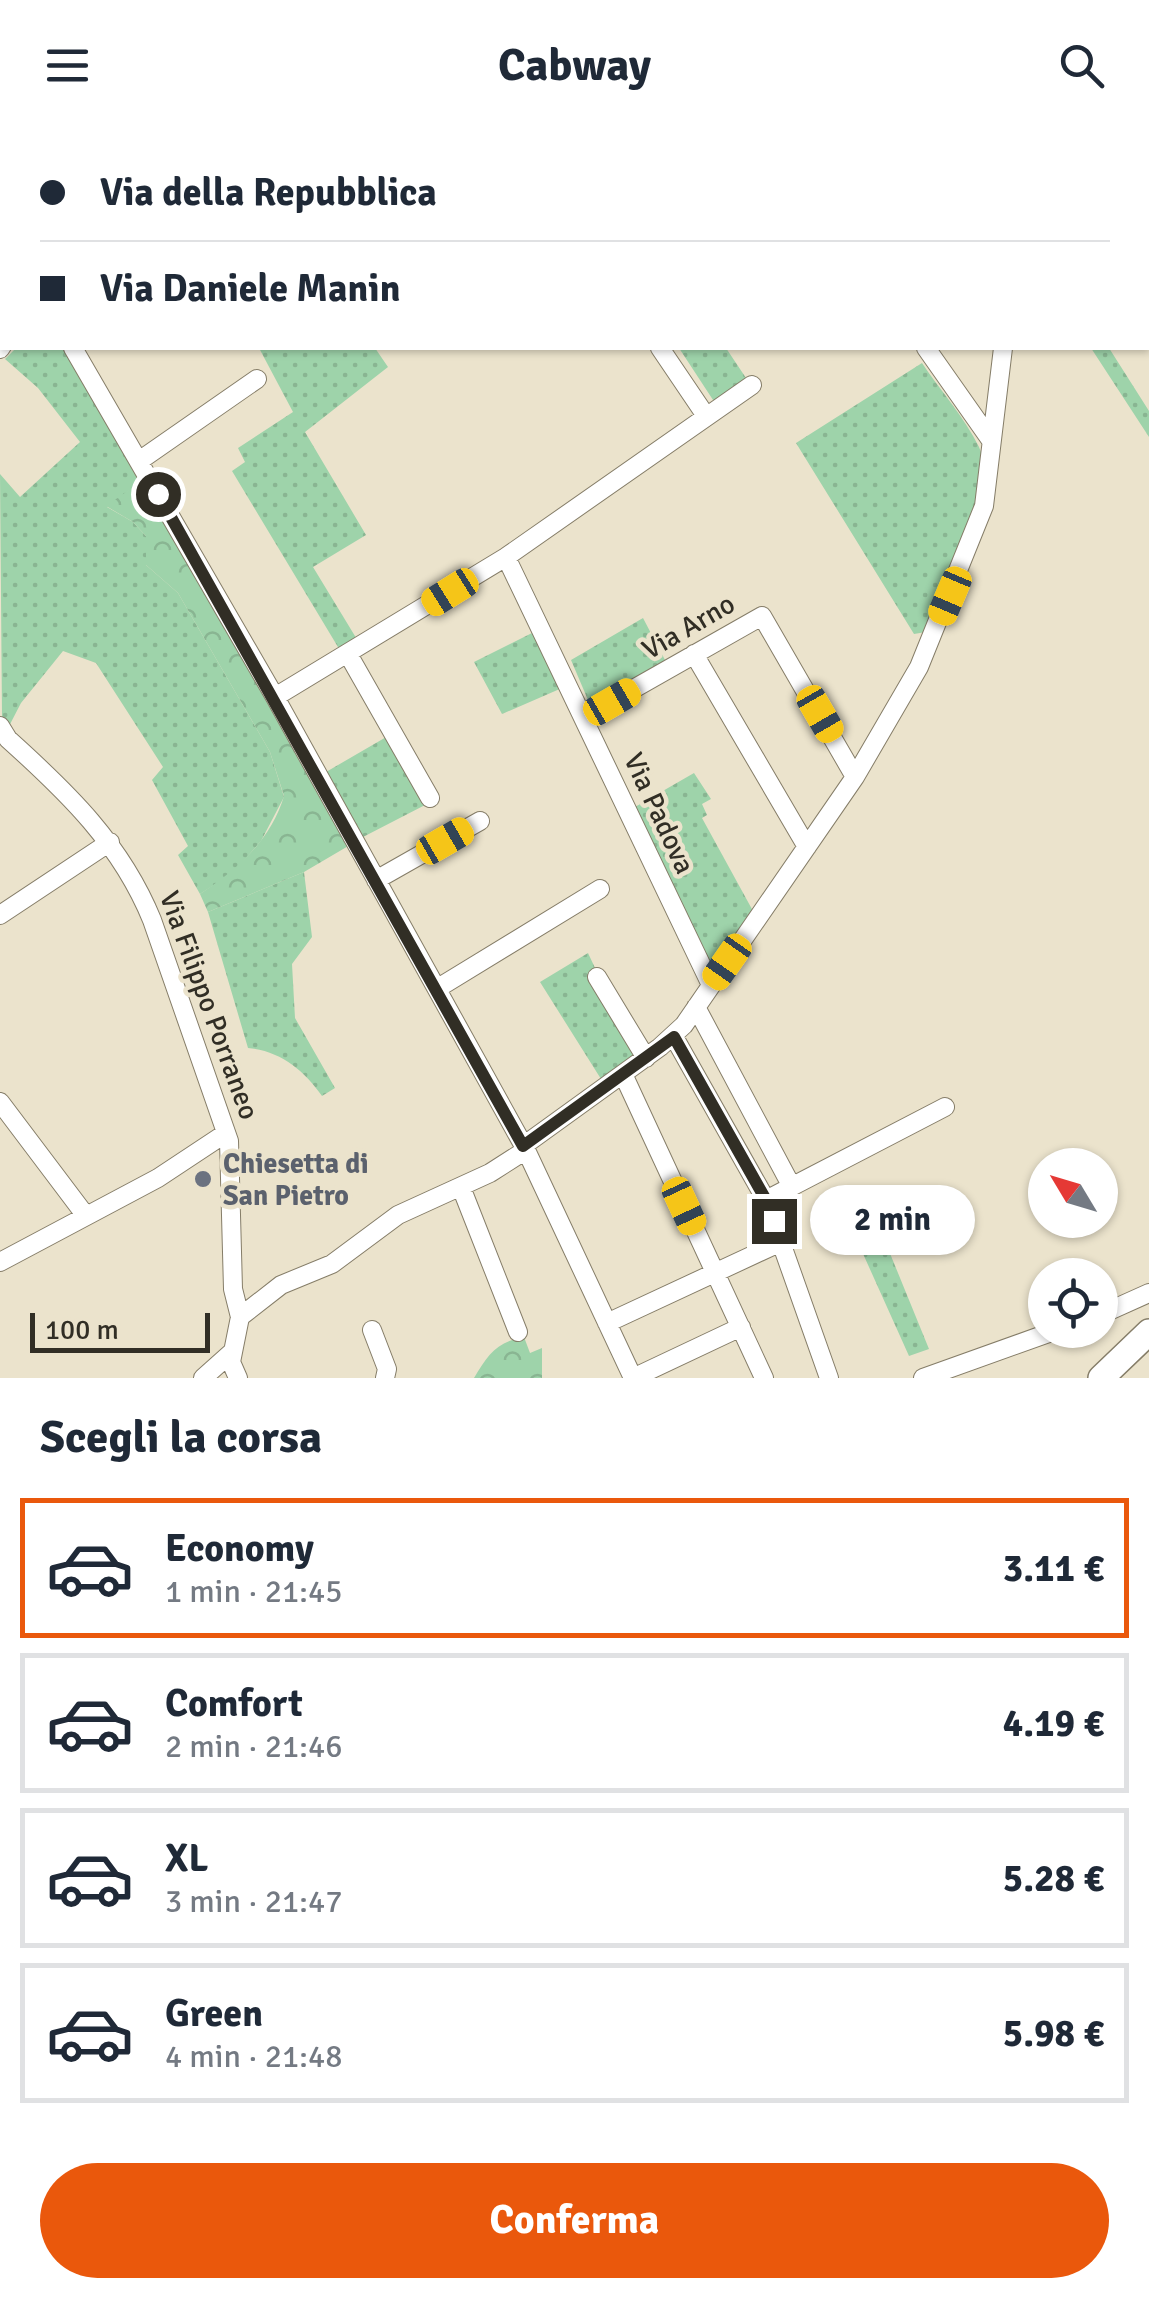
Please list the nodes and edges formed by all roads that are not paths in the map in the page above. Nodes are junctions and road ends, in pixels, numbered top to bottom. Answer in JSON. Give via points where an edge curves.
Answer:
{"nodes":[{"id":1,"x":73,"y":350,"type":"edge"},
{"id":2,"x":661,"y":350,"type":"edge"},
{"id":3,"x":927,"y":350,"type":"edge"},
{"id":4,"x":1003,"y":350,"type":"edge"},
{"id":5,"x":257,"y":380,"type":"dead end"},
{"id":6,"x":752,"y":386,"type":"dead end"},
{"id":7,"x":706,"y":416,"type":"junction"},
{"id":8,"x":990,"y":439,"type":"junction"},
{"id":9,"x":139,"y":461,"type":"junction"},
{"id":10,"x":506,"y":557,"type":"junction"},
{"id":11,"x":348,"y":654,"type":"junction"},
{"id":12,"x":694,"y":654,"type":"junction"},
{"id":13,"x":275,"y":696,"type":"junction"},
{"id":14,"x":584,"y":717,"type":"junction"},
{"id":15,"x":0,"y":726,"type":"edge"},
{"id":16,"x":855,"y":777,"type":"junction"},
{"id":17,"x":430,"y":798,"type":"dead end"},
{"id":18,"x":480,"y":821,"type":"dead end"},
{"id":19,"x":110,"y":842,"type":"junction"},
{"id":20,"x":807,"y":848,"type":"junction"},
{"id":21,"x":376,"y":880,"type":"junction"},
{"id":22,"x":600,"y":889,"type":"dead end"},
{"id":23,"x":0,"y":915,"type":"edge"},
{"id":24,"x":597,"y":977,"type":"dead end"},
{"id":25,"x":711,"y":985,"type":"junction"},
{"id":26,"x":438,"y":988,"type":"junction"},
{"id":27,"x":696,"y":1007,"type":"junction"},
{"id":28,"x":674,"y":1037,"type":"junction"},
{"id":29,"x":646,"y":1058,"type":"junction"},
{"id":30,"x":623,"y":1074,"type":"junction"},
{"id":31,"x":0,"y":1102,"type":"edge"},
{"id":32,"x":945,"y":1107,"type":"dead end"},
{"id":33,"x":226,"y":1133,"type":"junction"},
{"id":34,"x":525,"y":1148,"type":"junction"},
{"id":35,"x":462,"y":1187,"type":"junction"},
{"id":36,"x":792,"y":1187,"type":"junction"},
{"id":37,"x":766,"y":1200,"type":"junction"},
{"id":38,"x":86,"y":1216,"type":"junction"},
{"id":39,"x":781,"y":1242,"type":"junction"},
{"id":40,"x":0,"y":1262,"type":"edge"},
{"id":41,"x":714,"y":1272,"type":"junction"},
{"id":42,"x":1149,"y":1293,"type":"edge"},
{"id":43,"x":1118,"y":1307,"type":"edge"},
{"id":44,"x":240,"y":1317,"type":"junction"},
{"id":45,"x":606,"y":1323,"type":"junction"},
{"id":46,"x":740,"y":1327,"type":"junction"},
{"id":47,"x":372,"y":1330,"type":"dead end"},
{"id":48,"x":518,"y":1332,"type":"dead end"},
{"id":49,"x":1149,"y":1332,"type":"edge"},
{"id":50,"x":1028,"y":1343,"type":"edge"},
{"id":51,"x":232,"y":1353,"type":"junction"},
{"id":52,"x":1149,"y":1353,"type":"edge"},
{"id":53,"x":964,"y":1372,"type":"edge"},
{"id":54,"x":203,"y":1378,"type":"edge"},
{"id":55,"x":238,"y":1378,"type":"edge"},
{"id":56,"x":385,"y":1378,"type":"edge"},
{"id":57,"x":633,"y":1378,"type":"edge"},
{"id":58,"x":764,"y":1378,"type":"edge"},
{"id":59,"x":829,"y":1378,"type":"edge"},
{"id":60,"x":924,"y":1378,"type":"edge"},
{"id":61,"x":1100,"y":1378,"type":"edge"},
{"id":62,"x":1123,"y":1378,"type":"edge"}],
"edges":[{"from":1,"to":9,"type":"street"},
{"from":2,"to":7,"type":"street"},
{"from":3,"to":8,"type":"street"},
{"from":4,"to":8,"type":"street"},
{"from":5,"to":9,"type":"street"},
{"from":6,"to":7,"type":"street"},
{"from":7,"to":10,"type":"street"},
{"from":8,"to":16,"type":"street","via":[[984,506],[956,580],[904,698]]},
{"from":9,"to":13,"type":"street"},
{"from":10,"to":11,"type":"street"},
{"from":10,"to":14,"type":"street","name":"Via Padova"},
{"from":11,"to":13,"type":"street"},
{"from":11,"to":17,"type":"street"},
{"from":12,"to":14,"type":"street","name":"Via Arno"},
{"from":12,"to":16,"type":"street","name":"Via Arno","via":[[764,617]]},
{"from":12,"to":20,"type":"street"},
{"from":13,"to":21,"type":"street"},
{"from":14,"to":25,"type":"street","name":"Via Padova"},
{"from":15,"to":19,"type":"street","name":"Via Filippo Porraneo"},
{"from":16,"to":20,"type":"street"},
{"from":18,"to":21,"type":"street"},
{"from":19,"to":23,"type":"street"},
{"from":19,"to":33,"type":"street","name":"Via Filippo Porraneo","via":[[152,920]]},
{"from":20,"to":25,"type":"street"},
{"from":21,"to":26,"type":"street"},
{"from":22,"to":26,"type":"street"},
{"from":24,"to":29,"type":"street"},
{"from":25,"to":27,"type":"street"},
{"from":26,"to":34,"type":"street"},
{"from":27,"to":28,"type":"street"},
{"from":27,"to":36,"type":"street"},
{"from":28,"to":29,"type":"street"},
{"from":28,"to":37,"type":"street"},
{"from":29,"to":30,"type":"street"},
{"from":30,"to":34,"type":"street"},
{"from":30,"to":41,"type":"street"},
{"from":31,"to":38,"type":"street"},
{"from":32,"to":36,"type":"street"},
{"from":33,"to":38,"type":"street"},
{"from":33,"to":44,"type":"street","name":"Via Filippo Porraneo","via":[[232,1288]]},
{"from":34,"to":35,"type":"street"},
{"from":34,"to":45,"type":"street"},
{"from":35,"to":44,"type":"street","via":[[398,1215],[332,1264],[282,1285]]},
{"from":35,"to":48,"type":"street"},
{"from":36,"to":37,"type":"street"},
{"from":37,"to":39,"type":"street"},
{"from":38,"to":40,"type":"street"},
{"from":39,"to":41,"type":"street"},
{"from":39,"to":59,"type":"street"},
{"from":41,"to":45,"type":"street"},
{"from":41,"to":46,"type":"street"},
{"from":42,"to":43,"type":"street"},
{"from":44,"to":51,"type":"street","name":"Via Filippo Porraneo"},
{"from":45,"to":57,"type":"street"},
{"from":46,"to":57,"type":"street"},
{"from":46,"to":58,"type":"street"},
{"from":47,"to":56,"type":"street"},
{"from":49,"to":61,"type":"highway"},
{"from":50,"to":53,"type":"street"},
{"from":51,"to":54,"type":"street"},
{"from":51,"to":55,"type":"street"},
{"from":52,"to":62,"type":"highway"},
{"from":53,"to":60,"type":"street"}]}
